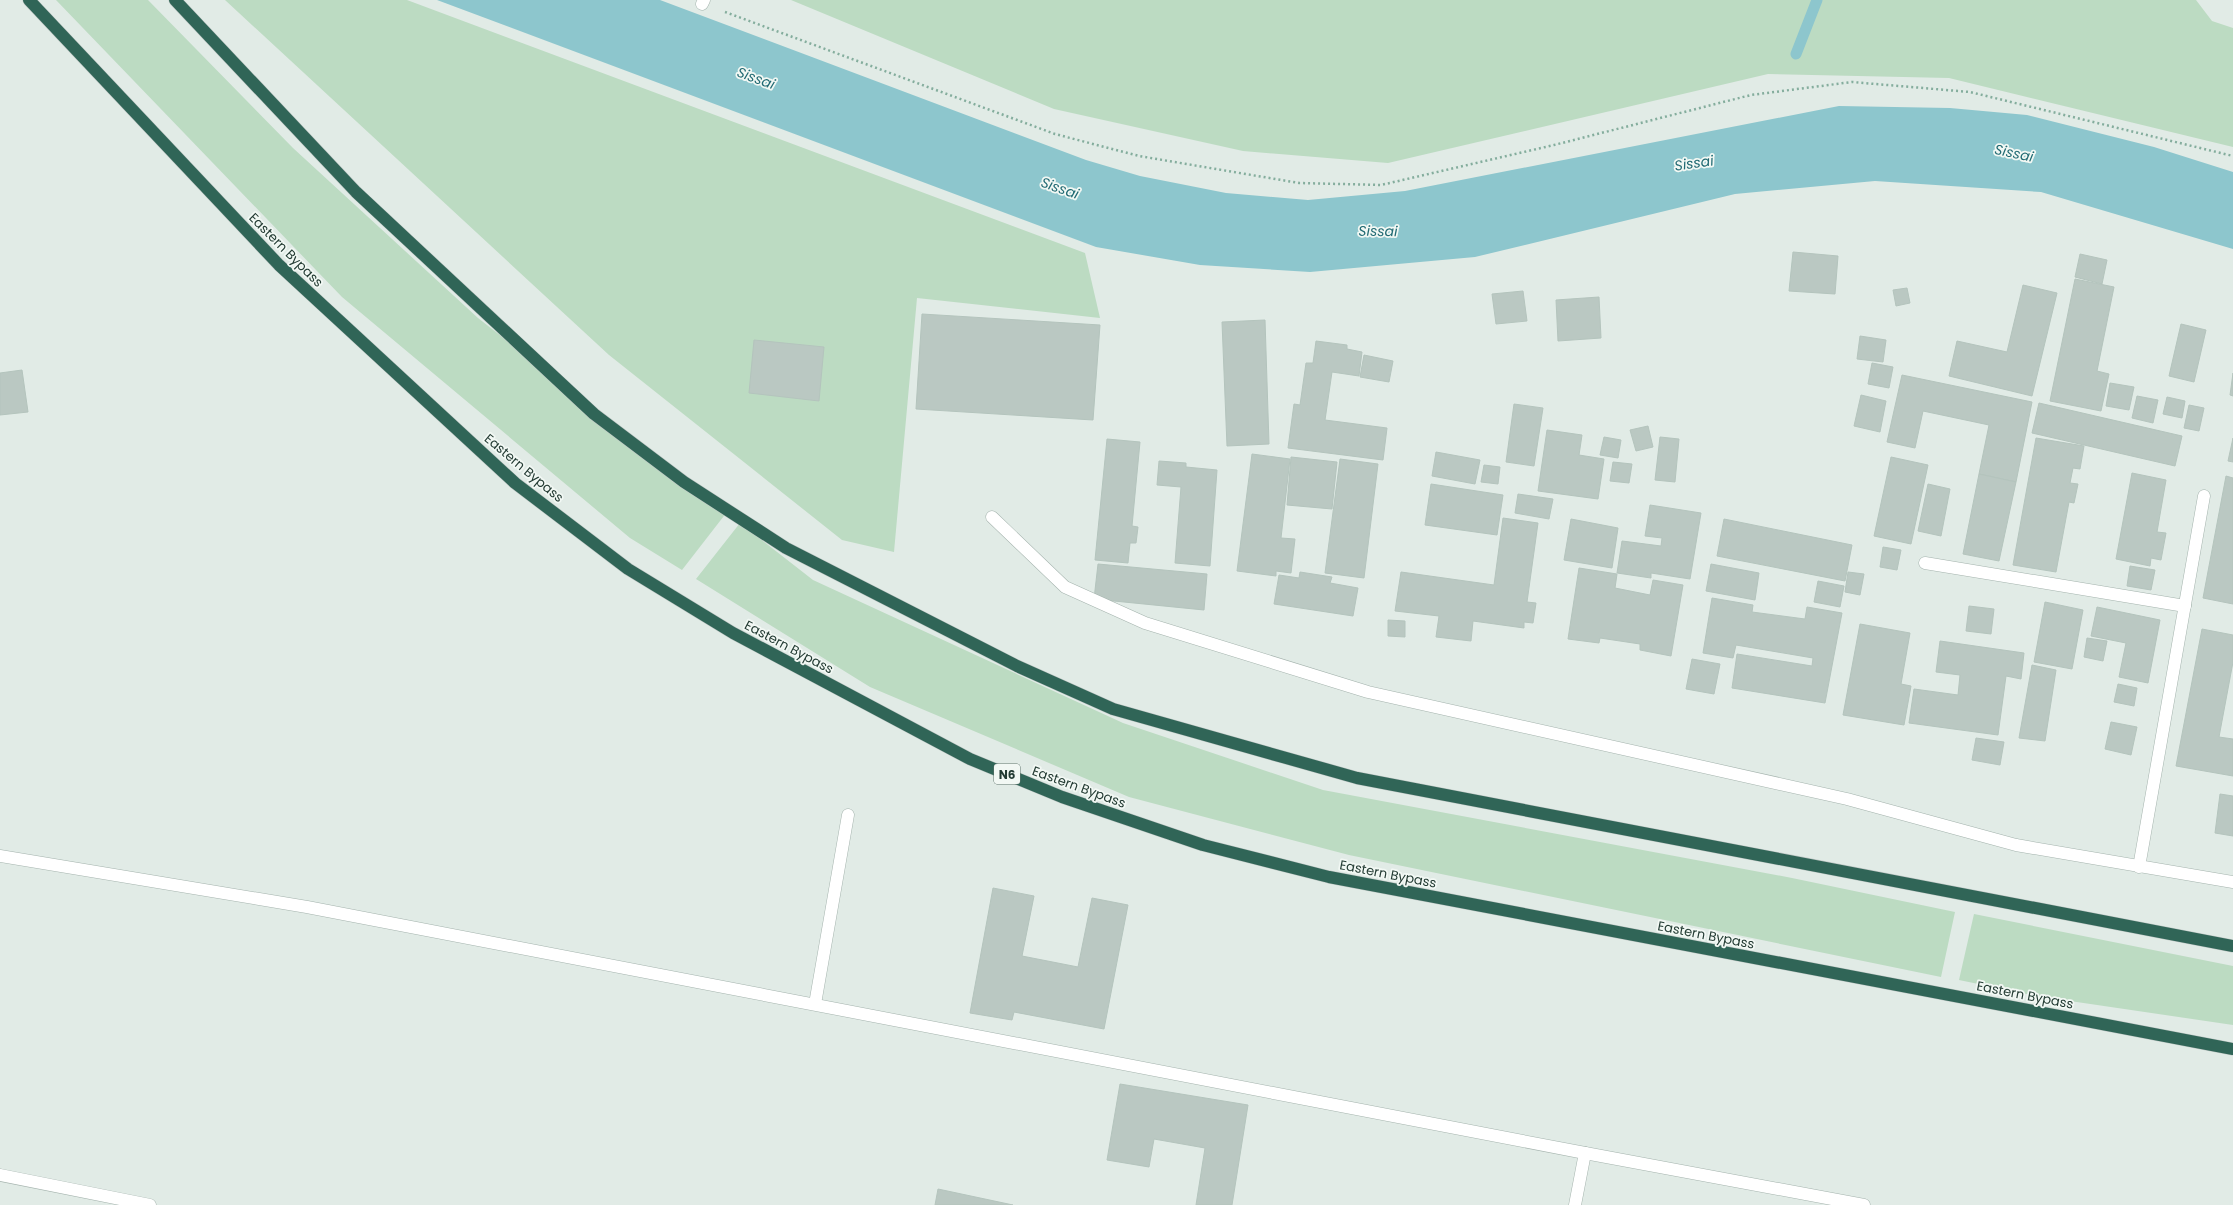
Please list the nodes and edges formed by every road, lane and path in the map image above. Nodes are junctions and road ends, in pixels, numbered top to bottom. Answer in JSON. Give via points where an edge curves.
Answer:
{"nodes":[{"id":1,"x":29,"y":0,"type":"edge"},
{"id":2,"x":175,"y":0,"type":"edge"},
{"id":3,"x":703,"y":2,"type":"edge"},
{"id":4,"x":2233,"y":156,"type":"edge"},
{"id":5,"x":2204,"y":496,"type":"dead end"},
{"id":6,"x":992,"y":517,"type":"dead end"},
{"id":7,"x":1925,"y":563,"type":"dead end"},
{"id":8,"x":2185,"y":606,"type":"junction"},
{"id":9,"x":848,"y":815,"type":"dead end"},
{"id":10,"x":0,"y":856,"type":"edge"},
{"id":11,"x":2139,"y":867,"type":"junction"},
{"id":12,"x":2233,"y":882,"type":"edge"},
{"id":13,"x":2233,"y":946,"type":"edge"},
{"id":14,"x":815,"y":1004,"type":"junction"},
{"id":15,"x":2233,"y":1049,"type":"edge"},
{"id":16,"x":1585,"y":1154,"type":"junction"},
{"id":17,"x":0,"y":1175,"type":"edge"},
{"id":18,"x":150,"y":1205,"type":"edge"},
{"id":19,"x":1575,"y":1205,"type":"edge"},
{"id":20,"x":1864,"y":1205,"type":"edge"}],
"edges":[{"from":1,"to":15,"type":"highway","name":"Eastern Bypass","number":"N6","via":[[279,266],[515,482],[628,569],[733,633],[970,759],[1062,797],[1202,845],[1329,878]]},
{"from":2,"to":13,"type":"highway","via":[[356,192],[594,414],[684,482],[786,548],[1017,666],[1113,709],[1357,778]]},
{"from":3,"to":4,"type":"path","via":[[1055,134],[1139,156],[1299,183],[1381,185],[1554,145],[1751,95],[1852,82],[1970,92]]},
{"from":5,"to":8,"type":"street"},
{"from":6,"to":11,"type":"street","via":[[1065,587],[1145,623],[1354,688],[1847,799],[2016,845]]},
{"from":7,"to":8,"type":"street"},
{"from":8,"to":11,"type":"street"},
{"from":9,"to":14,"type":"street"},
{"from":10,"to":14,"type":"street","via":[[307,908]]},
{"from":11,"to":12,"type":"street"},
{"from":14,"to":16,"type":"street"},
{"from":16,"to":19,"type":"street"},
{"from":16,"to":20,"type":"street"},
{"from":17,"to":18,"type":"street"}]}
